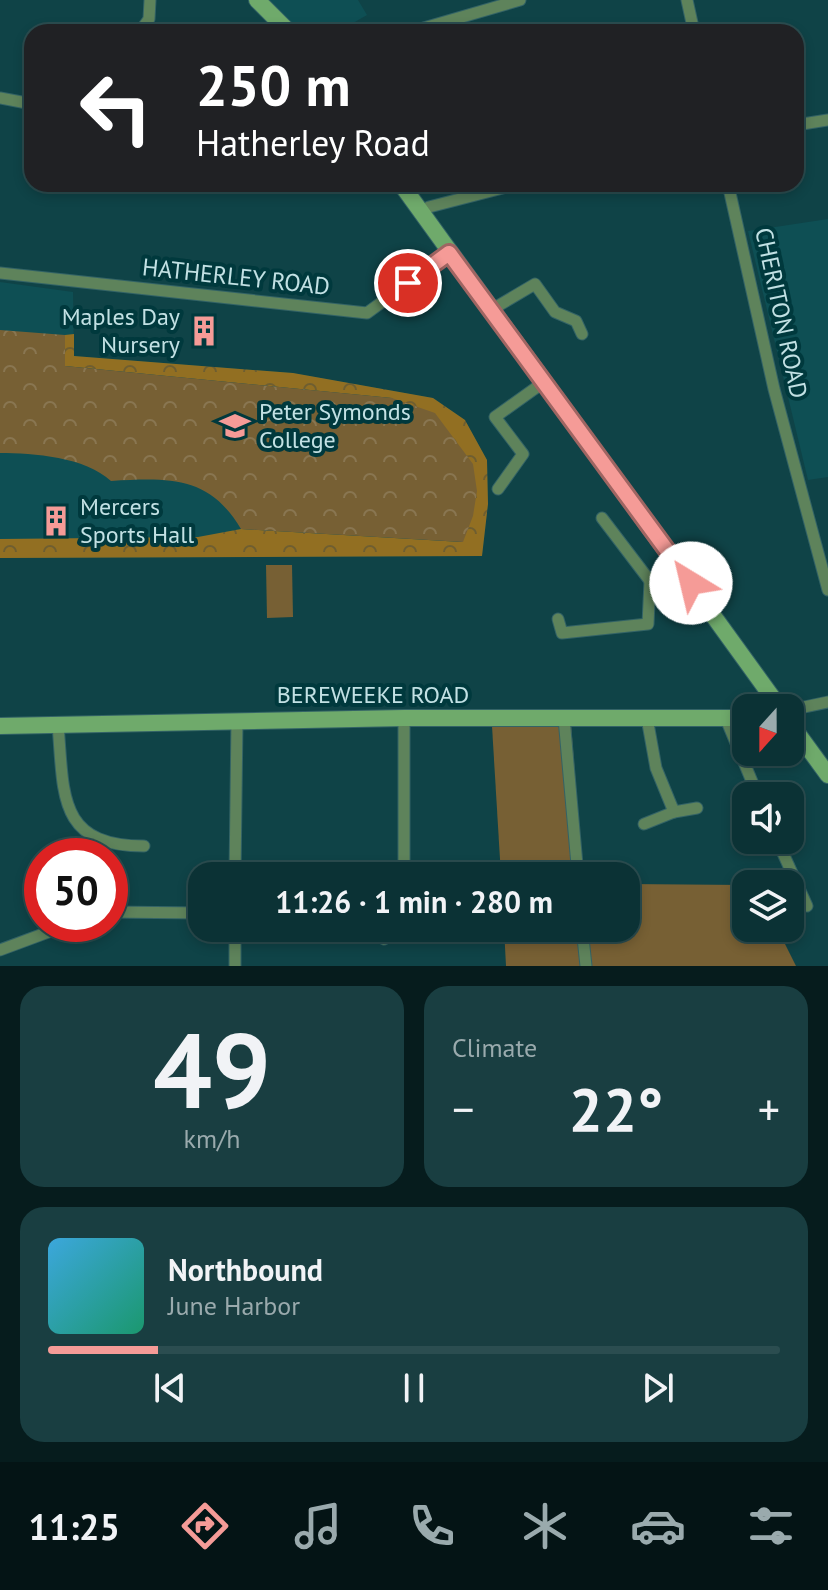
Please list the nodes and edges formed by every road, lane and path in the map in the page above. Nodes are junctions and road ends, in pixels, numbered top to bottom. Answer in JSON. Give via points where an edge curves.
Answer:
{"nodes":[{"id":1,"x":150,"y":0,"type":"edge"},
{"id":2,"x":520,"y":0,"type":"edge"},
{"id":3,"x":687,"y":0,"type":"edge"},
{"id":4,"x":257,"y":1,"type":"edge"},
{"id":5,"x":145,"y":24,"type":"edge"},
{"id":6,"x":281,"y":24,"type":"edge"},
{"id":7,"x":438,"y":24,"type":"edge"},
{"id":8,"x":692,"y":24,"type":"edge"},
{"id":9,"x":0,"y":98,"type":"edge"},
{"id":10,"x":24,"y":102,"type":"edge"},
{"id":11,"x":828,"y":120,"type":"edge"},
{"id":12,"x":804,"y":124,"type":"edge"},
{"id":13,"x":407,"y":192,"type":"edge"},
{"id":14,"x":487,"y":192,"type":"edge"},
{"id":15,"x":730,"y":192,"type":"edge"},
{"id":16,"x":421,"y":212,"type":"junction"},
{"id":17,"x":449,"y":253,"type":"junction"},
{"id":18,"x":0,"y":273,"type":"edge"},
{"id":19,"x":491,"y":310,"type":"junction"},
{"id":20,"x":582,"y":334,"type":"dead end"},
{"id":21,"x":544,"y":382,"type":"junction"},
{"id":22,"x":498,"y":489,"type":"dead end"},
{"id":23,"x":602,"y":518,"type":"dead end"},
{"id":24,"x":673,"y":558,"type":"junction"},
{"id":25,"x":650,"y":581,"type":"junction"},
{"id":26,"x":828,"y":590,"type":"edge"},
{"id":27,"x":558,"y":619,"type":"dead end"},
{"id":28,"x":770,"y":694,"type":"edge"},
{"id":29,"x":828,"y":702,"type":"edge"},
{"id":30,"x":804,"y":707,"type":"edge"},
{"id":31,"x":404,"y":718,"type":"junction"},
{"id":32,"x":564,"y":718,"type":"junction"},
{"id":33,"x":647,"y":718,"type":"junction"},
{"id":34,"x":726,"y":719,"type":"junction"},
{"id":35,"x":732,"y":719,"type":"edge"},
{"id":36,"x":237,"y":720,"type":"junction"},
{"id":37,"x":58,"y":725,"type":"junction"},
{"id":38,"x":0,"y":726,"type":"edge"},
{"id":39,"x":804,"y":742,"type":"edge"},
{"id":40,"x":828,"y":775,"type":"edge"},
{"id":41,"x":752,"y":782,"type":"edge"},
{"id":42,"x":697,"y":808,"type":"dead end"},
{"id":43,"x":674,"y":812,"type":"junction"},
{"id":44,"x":644,"y":824,"type":"dead end"},
{"id":45,"x":144,"y":846,"type":"dead end"},
{"id":46,"x":783,"y":854,"type":"edge"},
{"id":47,"x":235,"y":862,"type":"edge"},
{"id":48,"x":404,"y":862,"type":"edge"},
{"id":49,"x":577,"y":862,"type":"edge"},
{"id":50,"x":807,"y":906,"type":"dead end"},
{"id":51,"x":128,"y":912,"type":"edge"},
{"id":52,"x":188,"y":913,"type":"edge"},
{"id":53,"x":24,"y":941,"type":"edge"},
{"id":54,"x":235,"y":942,"type":"edge"},
{"id":55,"x":583,"y":942,"type":"edge"},
{"id":56,"x":0,"y":950,"type":"edge"},
{"id":57,"x":235,"y":966,"type":"edge"},
{"id":58,"x":586,"y":966,"type":"edge"}],
"edges":[{"from":1,"to":5,"type":"street"},
{"from":2,"to":7,"type":"street"},
{"from":3,"to":8,"type":"street"},
{"from":4,"to":6,"type":"main road"},
{"from":9,"to":10,"type":"street"},
{"from":11,"to":12,"type":"street"},
{"from":13,"to":16,"type":"main road"},
{"from":14,"to":16,"type":"street"},
{"from":15,"to":26,"type":"street","name":"CHERITON ROAD","via":[[774,389]]},
{"from":16,"to":17,"type":"main road"},
{"from":17,"to":18,"type":"street","name":"HATHERLEY ROAD","via":[[367,313]]},
{"from":17,"to":19,"type":"main road"},
{"from":19,"to":20,"type":"street","via":[[535,284],[555,312],[576,321]]},
{"from":19,"to":21,"type":"main road"},
{"from":21,"to":22,"type":"street","via":[[495,417],[523,454]]},
{"from":21,"to":24,"type":"main road"},
{"from":23,"to":25,"type":"street"},
{"from":24,"to":25,"type":"street"},
{"from":24,"to":28,"type":"main road"},
{"from":25,"to":27,"type":"street","via":[[648,624],[562,633]]},
{"from":29,"to":30,"type":"street"},
{"from":31,"to":32,"type":"main road","name":"BEREWEEKE ROAD"},
{"from":31,"to":36,"type":"main road","name":"BEREWEEKE ROAD"},
{"from":31,"to":48,"type":"street"},
{"from":32,"to":33,"type":"main road","name":"BEREWEEKE ROAD"},
{"from":32,"to":49,"type":"street"},
{"from":33,"to":34,"type":"main road","name":"BEREWEEKE ROAD"},
{"from":33,"to":43,"type":"street","via":[[656,768]]},
{"from":34,"to":35,"type":"main road","name":"BEREWEEKE ROAD"},
{"from":34,"to":41,"type":"street"},
{"from":36,"to":37,"type":"main road","name":"BEREWEEKE ROAD"},
{"from":36,"to":47,"type":"street"},
{"from":37,"to":38,"type":"main road","name":"BEREWEEKE ROAD"},
{"from":37,"to":45,"type":"street","via":[[67,809],[75,822],[99,840]]},
{"from":39,"to":40,"type":"main road"},
{"from":42,"to":43,"type":"street"},
{"from":43,"to":44,"type":"street"},
{"from":46,"to":50,"type":"street"},
{"from":51,"to":52,"type":"street"},
{"from":53,"to":56,"type":"street"},
{"from":54,"to":57,"type":"street"},
{"from":55,"to":58,"type":"street"}]}
